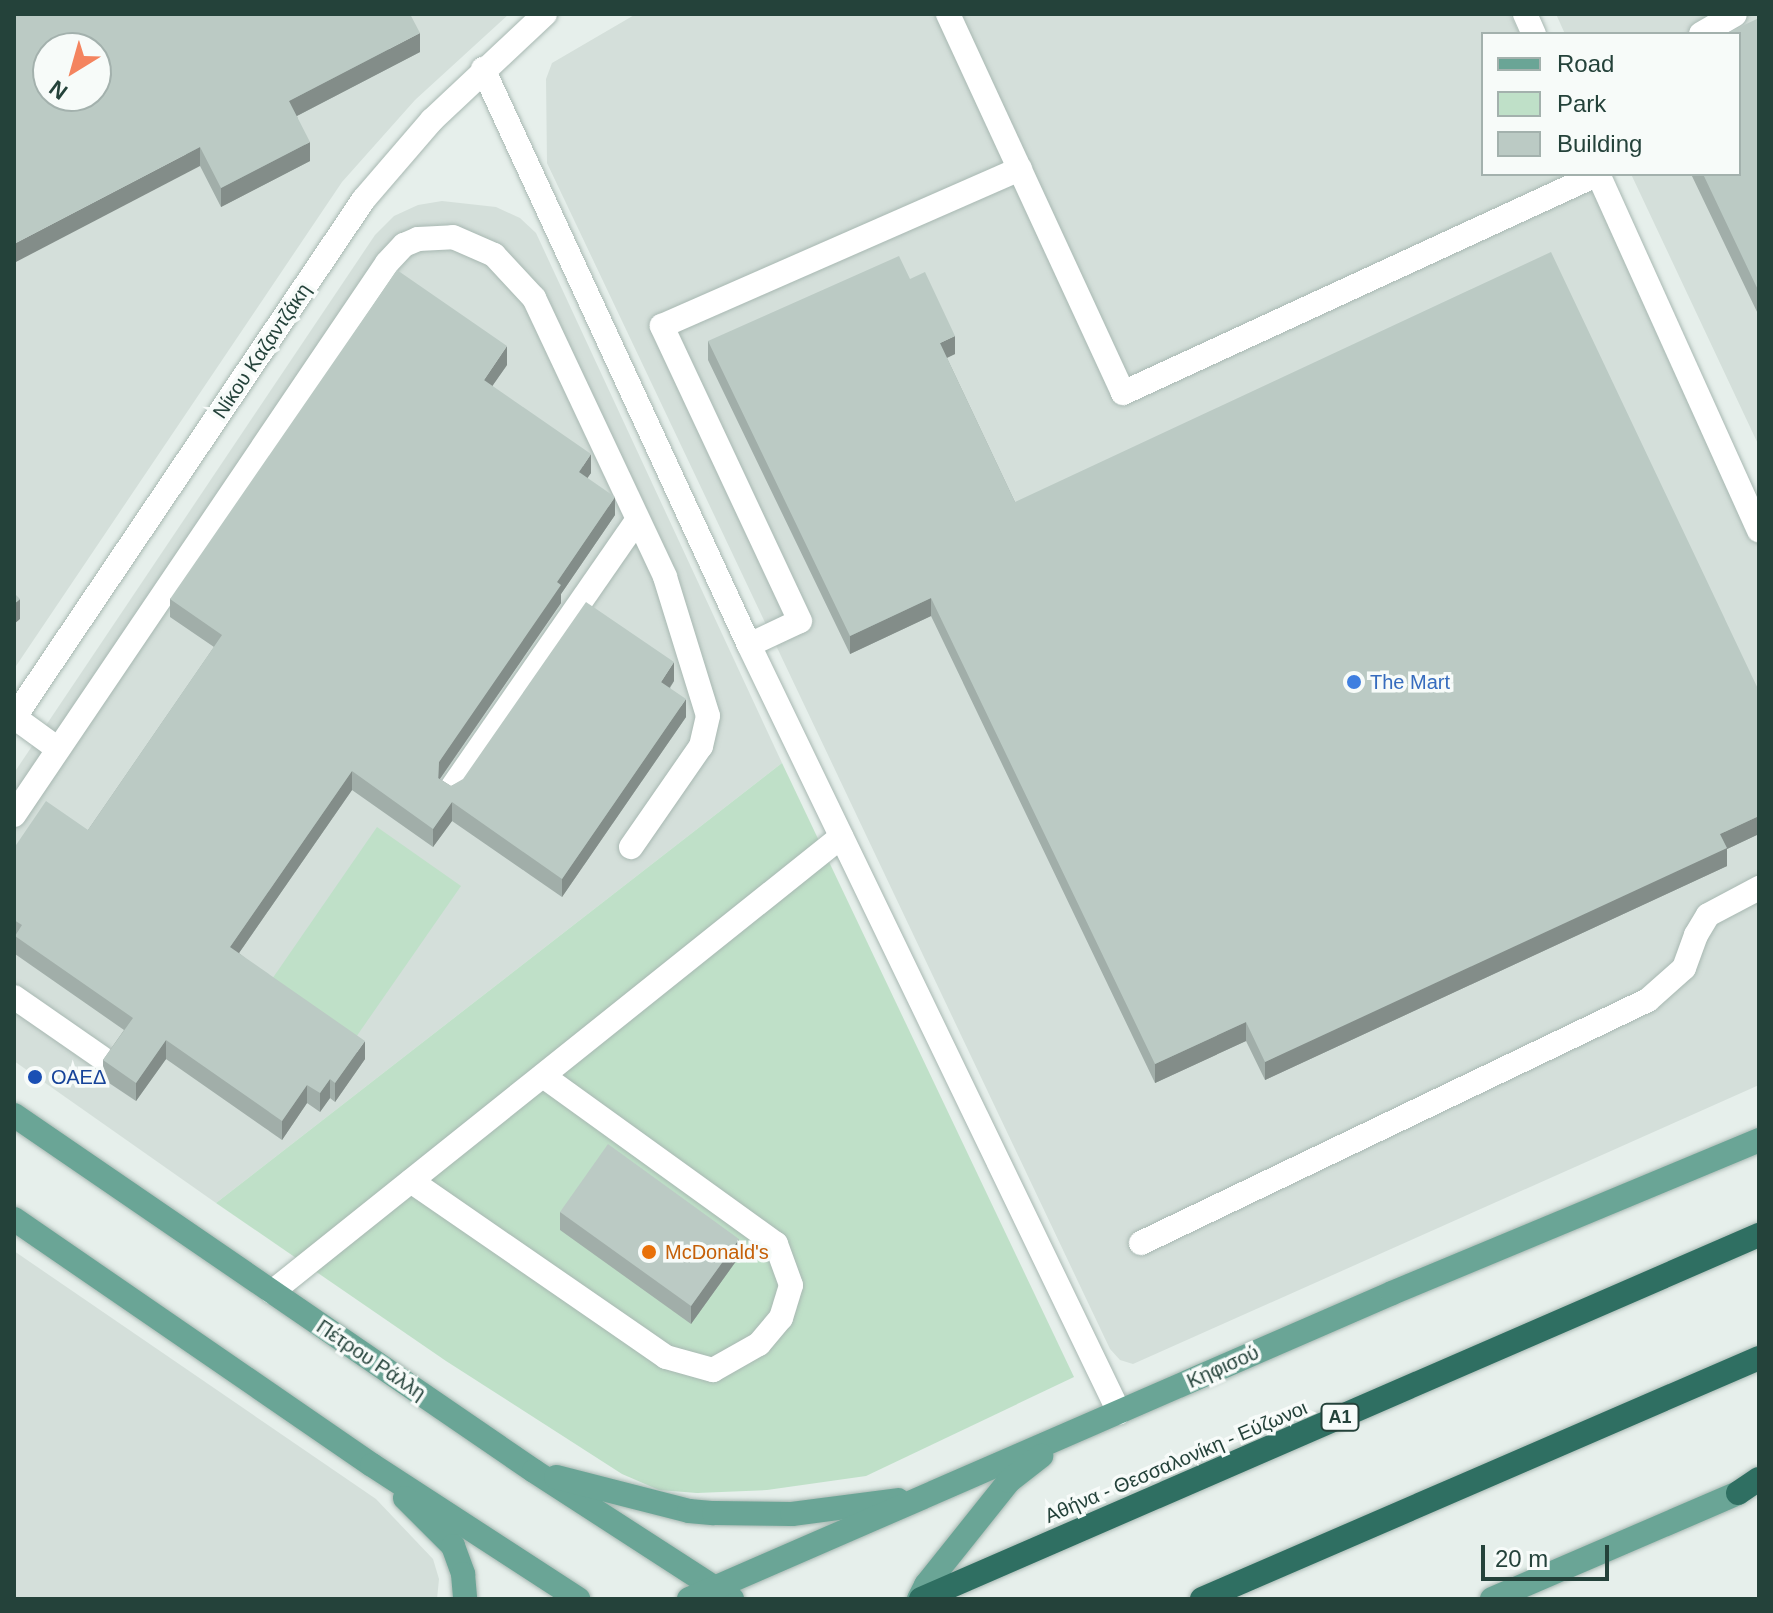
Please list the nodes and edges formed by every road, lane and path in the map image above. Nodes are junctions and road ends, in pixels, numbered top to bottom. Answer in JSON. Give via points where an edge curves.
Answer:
{"nodes":[{"id":1,"x":948,"y":14,"type":"edge"},
{"id":2,"x":1735,"y":14,"type":"edge"},
{"id":3,"x":542,"y":15,"type":"edge"},
{"id":4,"x":1704,"y":32,"type":"edge"},
{"id":5,"x":483,"y":69,"type":"junction"},
{"id":6,"x":1020,"y":169,"type":"junction"},
{"id":7,"x":1594,"y":176,"type":"edge"},
{"id":8,"x":1599,"y":176,"type":"edge"},
{"id":9,"x":637,"y":520,"type":"junction"},
{"id":10,"x":1759,"y":530,"type":"edge"},
{"id":11,"x":749,"y":645,"type":"junction"},
{"id":12,"x":14,"y":718,"type":"edge"},
{"id":13,"x":58,"y":749,"type":"junction"},
{"id":14,"x":451,"y":789,"type":"edge"},
{"id":15,"x":14,"y":815,"type":"edge"},
{"id":16,"x":841,"y":837,"type":"junction"},
{"id":17,"x":631,"y":847,"type":"dead end"},
{"id":18,"x":1759,"y":888,"type":"edge"},
{"id":19,"x":14,"y":997,"type":"edge"},
{"id":20,"x":102,"y":1058,"type":"edge"},
{"id":21,"x":543,"y":1076,"type":"junction"},
{"id":22,"x":14,"y":1115,"type":"edge"},
{"id":23,"x":1759,"y":1140,"type":"edge"},
{"id":24,"x":411,"y":1181,"type":"junction"},
{"id":25,"x":14,"y":1219,"type":"edge"},
{"id":26,"x":1759,"y":1235,"type":"edge"},
{"id":27,"x":1141,"y":1243,"type":"dead end"},
{"id":28,"x":272,"y":1292,"type":"junction"},
{"id":29,"x":1759,"y":1358,"type":"edge"},
{"id":30,"x":1119,"y":1412,"type":"junction"},
{"id":31,"x":372,"y":1465,"type":"junction"},
{"id":32,"x":534,"y":1471,"type":"junction"},
{"id":33,"x":1759,"y":1479,"type":"edge"},
{"id":34,"x":1738,"y":1493,"type":"joint"},
{"id":35,"x":928,"y":1496,"type":"junction"},
{"id":36,"x":724,"y":1595,"type":"edge"},
{"id":37,"x":1505,"y":1597,"type":"edge"},
{"id":38,"x":465,"y":1599,"type":"edge"},
{"id":39,"x":578,"y":1599,"type":"edge"},
{"id":40,"x":689,"y":1599,"type":"edge"},
{"id":41,"x":920,"y":1599,"type":"edge"},
{"id":42,"x":1202,"y":1599,"type":"edge"}],
"edges":[{"from":1,"to":6,"type":"street"},
{"from":2,"to":4,"type":"street"},
{"from":3,"to":5,"type":"street","name":"Νίκου Καζαντζάκη"},
{"from":5,"to":11,"type":"street"},
{"from":5,"to":12,"type":"street","name":"Νίκου Καζαντζάκη","via":[[364,199]]},
{"from":6,"to":7,"type":"street","via":[[1123,393]]},
{"from":6,"to":11,"type":"street","via":[[662,326],[800,621]]},
{"from":8,"to":10,"type":"street"},
{"from":9,"to":13,"type":"street","via":[[528,290],[494,255],[470,243],[453,237],[418,239],[387,263]]},
{"from":9,"to":14,"type":"street"},
{"from":9,"to":17,"type":"street","via":[[665,577],[708,716],[701,746]]},
{"from":11,"to":16,"type":"street"},
{"from":12,"to":13,"type":"street"},
{"from":13,"to":15,"type":"street"},
{"from":16,"to":21,"type":"street"},
{"from":16,"to":30,"type":"street"},
{"from":18,"to":27,"type":"street","via":[[1708,915],[1684,968],[1648,1000]]},
{"from":19,"to":20,"type":"street"},
{"from":21,"to":24,"type":"street"},
{"from":21,"to":24,"type":"street","via":[[776,1244],[791,1285],[781,1318],[759,1344],[713,1370],[666,1357]]},
{"from":22,"to":28,"type":"main road","name":"Πέτρου Ράλλη"},
{"from":23,"to":30,"type":"main road","name":"Κηφισού"},
{"from":24,"to":28,"type":"street"},
{"from":25,"to":31,"type":"main road"},
{"from":26,"to":41,"type":"highway","name":"Αθήνα - Θεσσαλονίκη - Εύζωνοι","number":"Α1"},
{"from":28,"to":32,"type":"main road","name":"Πέτρου Ράλλη"},
{"from":29,"to":42,"type":"highway"},
{"from":30,"to":35,"type":"main road","name":"Κηφισού"},
{"from":30,"to":41,"type":"main road","via":[[1060,1441],[1009,1481]]},
{"from":31,"to":38,"type":"main road","via":[[453,1546]]},
{"from":31,"to":39,"type":"main road"},
{"from":32,"to":35,"type":"main road","via":[[714,1513],[792,1514]]},
{"from":32,"to":36,"type":"main road","name":"Πέτρου Ράλλη"},
{"from":33,"to":34,"type":"highway"},
{"from":34,"to":37,"type":"main road"},
{"from":35,"to":36,"type":"main road","name":"Κηφισού"},
{"from":36,"to":40,"type":"main road","name":"Κηφισού"}]}
